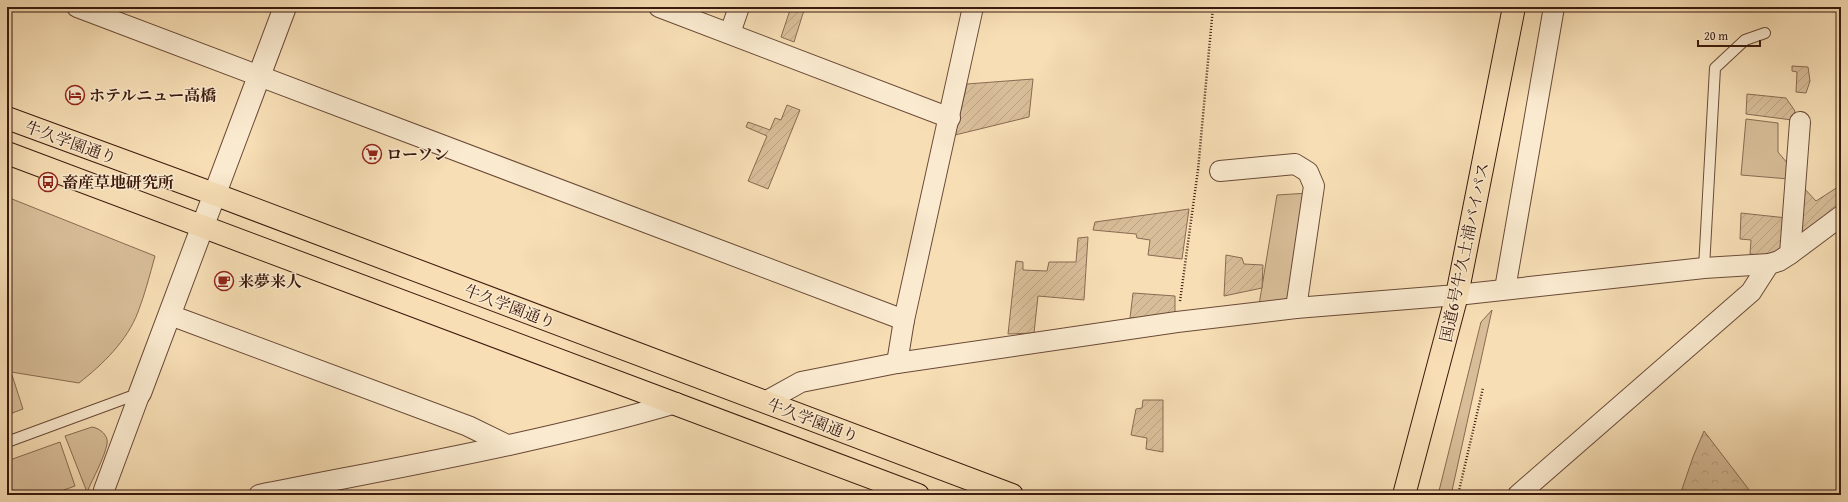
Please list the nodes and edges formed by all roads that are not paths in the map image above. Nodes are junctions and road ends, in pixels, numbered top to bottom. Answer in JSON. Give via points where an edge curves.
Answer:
{"nodes":[{"id":1,"x":285,"y":7,"type":"edge"},
{"id":2,"x":659,"y":7,"type":"edge"},
{"id":3,"x":739,"y":7,"type":"edge"},
{"id":4,"x":973,"y":7,"type":"edge"},
{"id":5,"x":1514,"y":7,"type":"edge"},
{"id":6,"x":1554,"y":7,"type":"edge"},
{"id":7,"x":84,"y":8,"type":"edge"},
{"id":8,"x":730,"y":33,"type":"junction"},
{"id":9,"x":1765,"y":33,"type":"dead end"},
{"id":10,"x":259,"y":76,"type":"junction"},
{"id":11,"x":7,"y":118,"type":"edge"},
{"id":12,"x":950,"y":118,"type":"junction"},
{"id":13,"x":1800,"y":122,"type":"dead end"},
{"id":14,"x":7,"y":153,"type":"edge"},
{"id":15,"x":1220,"y":171,"type":"dead end"},
{"id":16,"x":214,"y":194,"type":"junction"},
{"id":17,"x":1841,"y":216,"type":"edge"},
{"id":18,"x":202,"y":226,"type":"junction"},
{"id":19,"x":1790,"y":254,"type":"junction"},
{"id":20,"x":1769,"y":264,"type":"junction"},
{"id":21,"x":1704,"y":268,"type":"junction"},
{"id":22,"x":1505,"y":289,"type":"junction"},
{"id":23,"x":1457,"y":295,"type":"junction"},
{"id":24,"x":1296,"y":308,"type":"junction"},
{"id":25,"x":170,"y":315,"type":"junction"},
{"id":26,"x":904,"y":320,"type":"junction"},
{"id":27,"x":897,"y":363,"type":"junction"},
{"id":28,"x":140,"y":393,"type":"junction"},
{"id":29,"x":765,"y":402,"type":"junction"},
{"id":30,"x":676,"y":403,"type":"junction"},
{"id":31,"x":7,"y":442,"type":"edge"},
{"id":32,"x":507,"y":445,"type":"junction"},
{"id":33,"x":914,"y":494,"type":"edge"},
{"id":34,"x":104,"y":495,"type":"edge"},
{"id":35,"x":259,"y":495,"type":"edge"},
{"id":36,"x":1012,"y":495,"type":"edge"},
{"id":37,"x":1404,"y":495,"type":"edge"},
{"id":38,"x":1518,"y":495,"type":"edge"}],
"edges":[{"from":1,"to":10,"type":"street"},
{"from":2,"to":8,"type":"street"},
{"from":3,"to":8,"type":"street"},
{"from":4,"to":12,"type":"street"},
{"from":5,"to":23,"type":"highway","name":"国道6号牛久土浦バイパス"},
{"from":6,"to":22,"type":"street"},
{"from":7,"to":10,"type":"street"},
{"from":8,"to":12,"type":"street"},
{"from":9,"to":21,"type":"lane","via":[[1745,40],[1715,68]]},
{"from":10,"to":16,"type":"street"},
{"from":10,"to":26,"type":"street"},
{"from":11,"to":16,"type":"highway","name":"牛久学園通り"},
{"from":12,"to":26,"type":"street"},
{"from":13,"to":19,"type":"street"},
{"from":14,"to":18,"type":"highway","name":"牛久学園通り"},
{"from":15,"to":24,"type":"street","via":[[1295,164],[1308,172],[1314,186]]},
{"from":16,"to":18,"type":"street"},
{"from":16,"to":29,"type":"highway","name":"牛久学園通り"},
{"from":17,"to":19,"type":"street"},
{"from":18,"to":25,"type":"street"},
{"from":18,"to":30,"type":"highway","name":"牛久学園通り"},
{"from":19,"to":20,"type":"street"},
{"from":20,"to":21,"type":"street"},
{"from":20,"to":38,"type":"street","via":[[1751,292]]},
{"from":21,"to":22,"type":"street"},
{"from":22,"to":23,"type":"street"},
{"from":23,"to":24,"type":"street"},
{"from":23,"to":37,"type":"highway","name":"国道6号牛久土浦バイパス"},
{"from":24,"to":27,"type":"street","via":[[1177,322]]},
{"from":25,"to":28,"type":"street"},
{"from":25,"to":32,"type":"street","via":[[468,426]]},
{"from":26,"to":27,"type":"street"},
{"from":27,"to":29,"type":"street","via":[[801,382]]},
{"from":28,"to":31,"type":"lane"},
{"from":28,"to":34,"type":"street"},
{"from":29,"to":36,"type":"highway","name":"牛久学園通り"},
{"from":30,"to":32,"type":"street","via":[[628,418]]},
{"from":30,"to":33,"type":"highway","name":"牛久学園通り"},
{"from":32,"to":35,"type":"street"}]}
